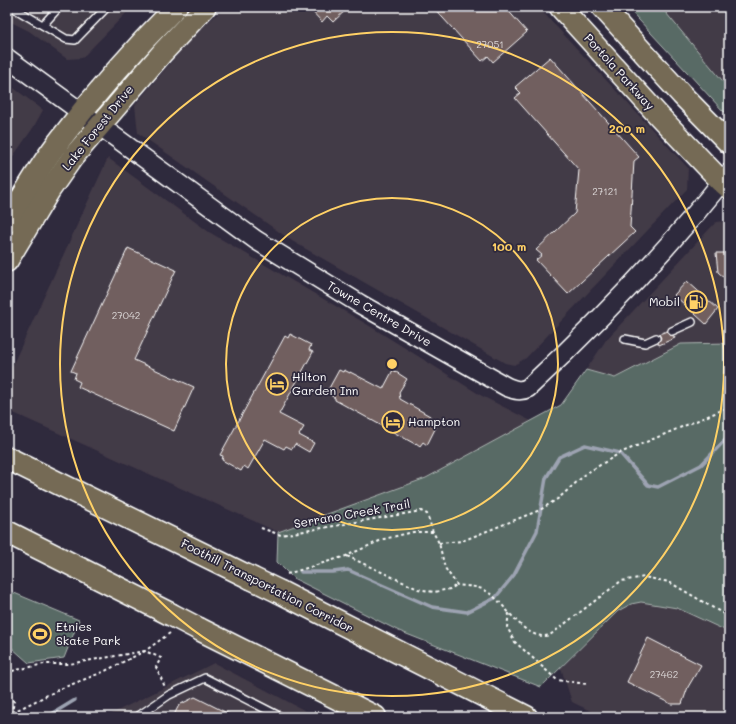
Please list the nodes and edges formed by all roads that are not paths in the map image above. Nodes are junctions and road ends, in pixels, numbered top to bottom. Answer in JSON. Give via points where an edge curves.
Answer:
{"nodes":[{"id":1,"x":59,"y":7,"type":"edge"},
{"id":2,"x":107,"y":7,"type":"edge"},
{"id":3,"x":176,"y":7,"type":"edge"},
{"id":4,"x":205,"y":7,"type":"edge"},
{"id":5,"x":560,"y":7,"type":"edge"},
{"id":6,"x":602,"y":7,"type":"edge"},
{"id":7,"x":15,"y":8,"type":"edge"},
{"id":8,"x":43,"y":25,"type":"junction"},
{"id":9,"x":7,"y":58,"type":"edge"},
{"id":10,"x":81,"y":112,"type":"junction"},
{"id":11,"x":99,"y":125,"type":"junction"},
{"id":12,"x":729,"y":143,"type":"edge"},
{"id":13,"x":727,"y":181,"type":"edge"},
{"id":14,"x":7,"y":222,"type":"edge"},
{"id":15,"x":7,"y":261,"type":"edge"},
{"id":16,"x":692,"y":322,"type":"dead end"},
{"id":17,"x":672,"y":331,"type":"dead end"},
{"id":18,"x":625,"y":338,"type":"dead end"},
{"id":19,"x":656,"y":338,"type":"dead end"},
{"id":20,"x":7,"y":458,"type":"edge"},
{"id":21,"x":7,"y":532,"type":"edge"},
{"id":22,"x":137,"y":717,"type":"edge"},
{"id":23,"x":281,"y":717,"type":"edge"},
{"id":24,"x":375,"y":717,"type":"edge"},
{"id":25,"x":526,"y":717,"type":"edge"}],
"edges":[{"from":1,"to":8,"type":"lane"},
{"from":2,"to":8,"type":"lane","via":[[75,40],[66,39]]},
{"from":3,"to":10,"type":"main road","name":"Lake Forest Drive"},
{"from":4,"to":11,"type":"main road","name":"Lake Forest Drive"},
{"from":5,"to":13,"type":"main road","name":"Portola Parkway","via":[[659,116]]},
{"from":6,"to":12,"type":"main road"},
{"from":7,"to":8,"type":"lane"},
{"from":9,"to":10,"type":"main road","name":"Towne Centre Drive"},
{"from":10,"to":11,"type":"main road","name":"Towne Centre Drive"},
{"from":10,"to":14,"type":"main road","name":"Lake Forest Drive","via":[[44,162]]},
{"from":11,"to":13,"type":"main road","name":"Towne Centre Drive","via":[[256,240],[297,266],[448,354],[508,387],[523,391],[574,345]]},
{"from":11,"to":15,"type":"main road","name":"Lake Forest Drive","via":[[49,191]]},
{"from":16,"to":17,"type":"lane"},
{"from":18,"to":19,"type":"lane","via":[[644,343]]},
{"from":20,"to":25,"type":"highway","name":"Foothill Transportation Corridor","bridge":true,"via":[[251,578],[284,583]]},
{"from":21,"to":24,"type":"highway","bridge":true,"via":[[170,623],[199,629]]},
{"from":22,"to":23,"type":"lane","via":[[169,695],[205,678]]}]}
